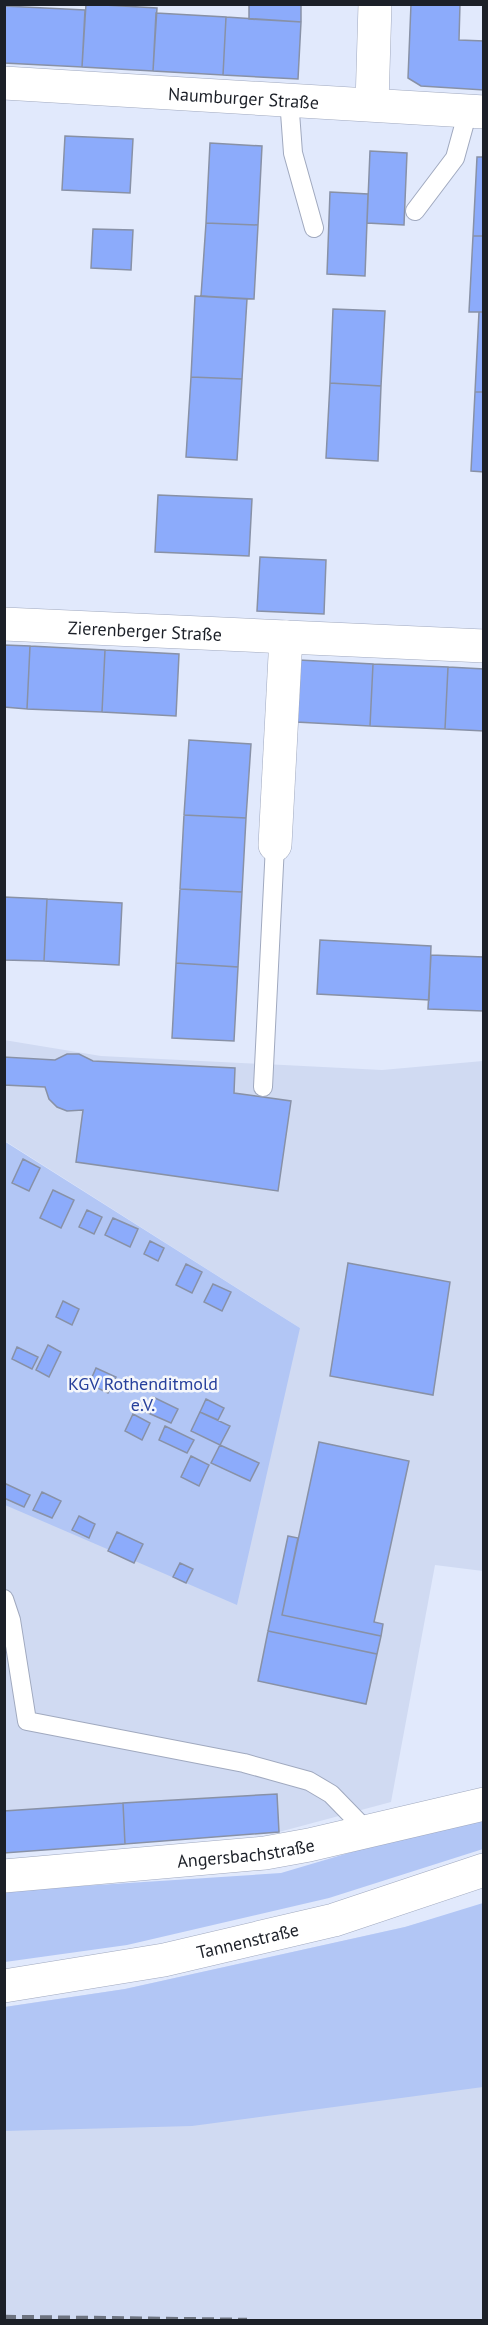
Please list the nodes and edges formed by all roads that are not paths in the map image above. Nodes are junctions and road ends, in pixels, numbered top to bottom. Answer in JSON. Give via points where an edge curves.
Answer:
{"nodes":[{"id":1,"x":375,"y":4,"type":"edge"},
{"id":2,"x":4,"y":83,"type":"edge"},
{"id":3,"x":289,"y":99,"type":"junction"},
{"id":4,"x":372,"y":104,"type":"junction"},
{"id":5,"x":476,"y":111,"type":"edge"},
{"id":6,"x":415,"y":211,"type":"dead end"},
{"id":7,"x":314,"y":228,"type":"dead end"},
{"id":8,"x":4,"y":624,"type":"edge"},
{"id":9,"x":286,"y":637,"type":"junction"},
{"id":10,"x":483,"y":646,"type":"edge"},
{"id":11,"x":275,"y":845,"type":"joint"},
{"id":12,"x":263,"y":1087,"type":"dead end"},
{"id":13,"x":4,"y":1599,"type":"edge"},
{"id":14,"x":483,"y":1804,"type":"edge"},
{"id":15,"x":368,"y":1832,"type":"junction"},
{"id":16,"x":483,"y":1870,"type":"edge"},
{"id":17,"x":4,"y":1876,"type":"edge"},
{"id":18,"x":4,"y":1986,"type":"edge"}],
"edges":[{"from":1,"to":4,"type":"street"},
{"from":2,"to":3,"type":"street","name":"Naumburger Straße"},
{"from":3,"to":4,"type":"street","name":"Naumburger Straße"},
{"from":3,"to":7,"type":"lane","via":[[293,153]]},
{"from":4,"to":5,"type":"street","name":"Naumburger Straße"},
{"from":5,"to":6,"type":"lane","via":[[455,158]]},
{"from":8,"to":9,"type":"street","name":"Zierenberger Straße"},
{"from":9,"to":10,"type":"street","name":"Zierenberger Straße"},
{"from":9,"to":11,"type":"street"},
{"from":11,"to":12,"type":"lane"},
{"from":13,"to":15,"type":"lane","via":[[27,1721],[244,1763],[309,1781],[331,1794]]},
{"from":14,"to":15,"type":"street","name":"Angersbachstraße"},
{"from":15,"to":17,"type":"street","name":"Angersbachstraße","via":[[265,1853]]},
{"from":16,"to":18,"type":"street","name":"Tannenstraße","via":[[334,1920],[164,1960]]}]}
